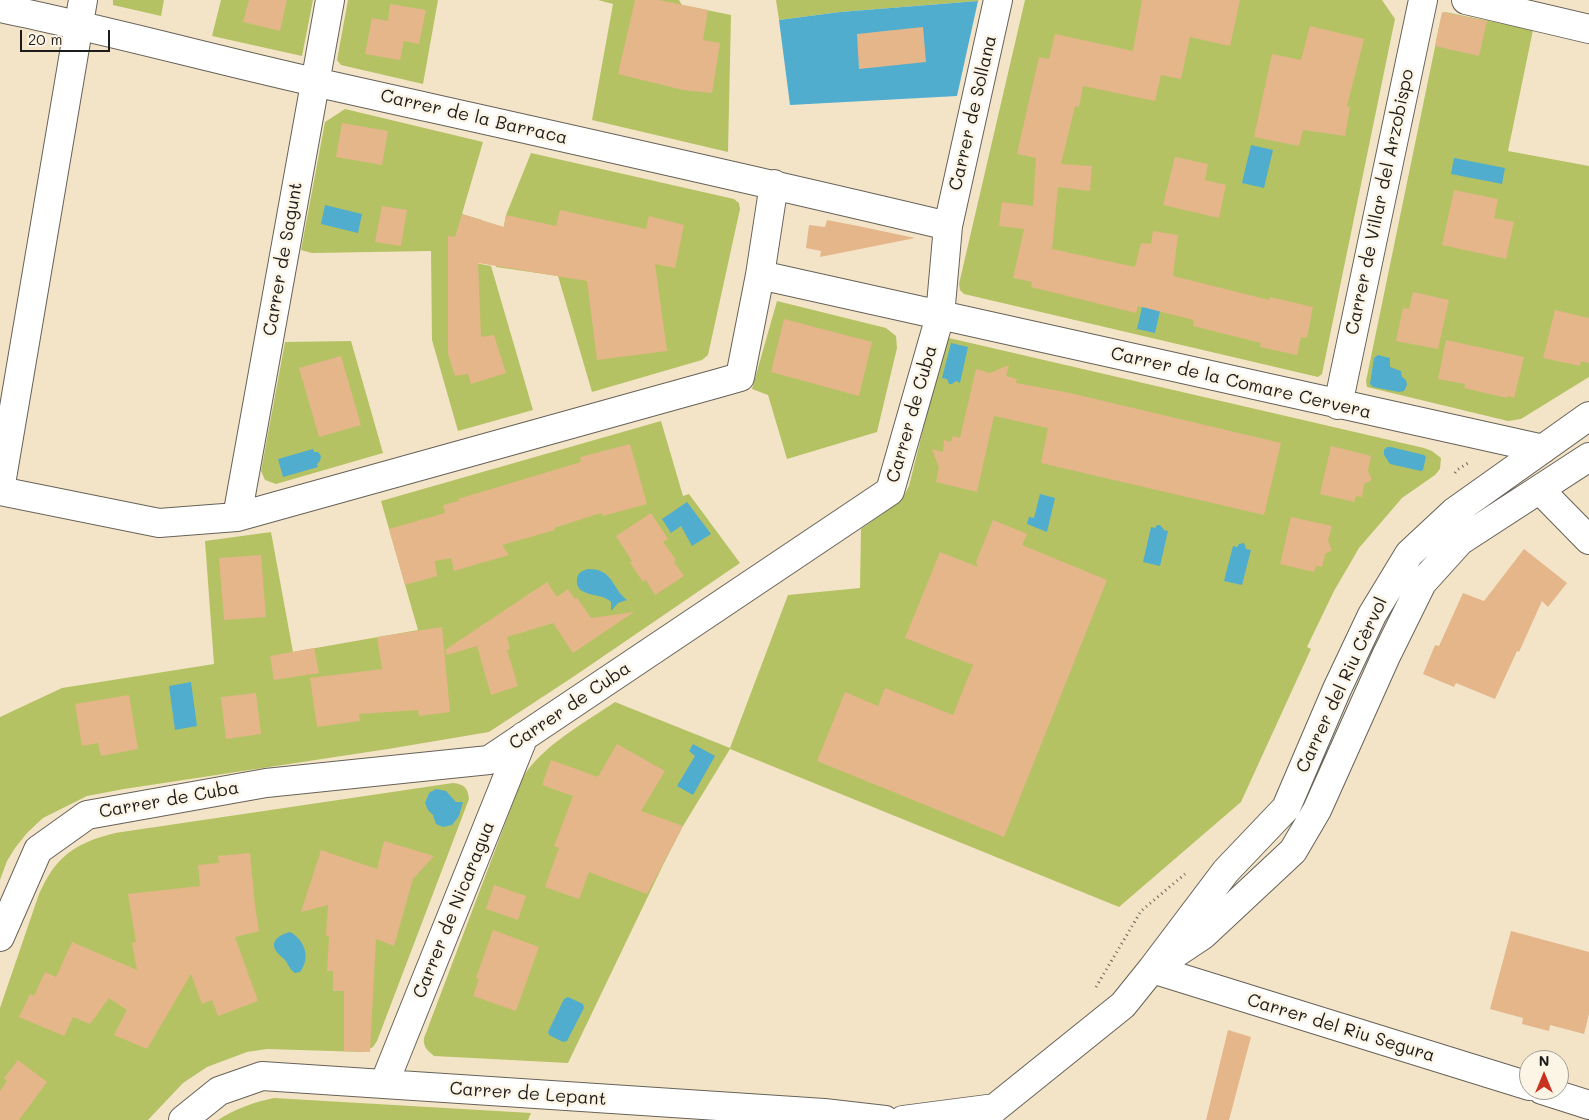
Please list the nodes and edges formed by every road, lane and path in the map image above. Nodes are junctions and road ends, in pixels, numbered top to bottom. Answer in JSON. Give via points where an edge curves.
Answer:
{"nodes":[{"id":1,"x":330,"y":0,"type":"edge"},
{"id":2,"x":998,"y":0,"type":"edge"},
{"id":3,"x":1423,"y":0,"type":"edge"},
{"id":4,"x":1466,"y":0,"type":"edge"},
{"id":5,"x":0,"y":8,"type":"edge"},
{"id":6,"x":81,"y":12,"type":"edge"},
{"id":7,"x":1589,"y":29,"type":"edge"},
{"id":8,"x":315,"y":82,"type":"junction"},
{"id":9,"x":774,"y":184,"type":"junction"},
{"id":10,"x":948,"y":226,"type":"junction"},
{"id":11,"x":760,"y":275,"type":"junction"},
{"id":12,"x":940,"y":316,"type":"junction"},
{"id":13,"x":1338,"y":404,"type":"junction"},
{"id":14,"x":1589,"y":416,"type":"edge"},
{"id":15,"x":1503,"y":441,"type":"junction"},
{"id":16,"x":1543,"y":449,"type":"junction"},
{"id":17,"x":1589,"y":457,"type":"edge"},
{"id":18,"x":1452,"y":477,"type":"dead end"},
{"id":19,"x":0,"y":490,"type":"edge"},
{"id":20,"x":1540,"y":490,"type":"junction"},
{"id":21,"x":237,"y":517,"type":"junction"},
{"id":22,"x":1589,"y":540,"type":"edge"},
{"id":23,"x":524,"y":736,"type":"junction"},
{"id":24,"x":1191,"y":868,"type":"dead end"},
{"id":25,"x":0,"y":937,"type":"edge"},
{"id":26,"x":1152,"y":969,"type":"junction"},
{"id":27,"x":1093,"y":993,"type":"dead end"},
{"id":28,"x":1519,"y":1083,"type":"edge"},
{"id":29,"x":384,"y":1084,"type":"junction"},
{"id":30,"x":1569,"y":1099,"type":"edge"},
{"id":31,"x":1589,"y":1105,"type":"edge"},
{"id":32,"x":989,"y":1114,"type":"edge"},
{"id":33,"x":183,"y":1120,"type":"edge"},
{"id":34,"x":885,"y":1120,"type":"edge"},
{"id":35,"x":903,"y":1120,"type":"edge"}],
"edges":[{"from":1,"to":8,"type":"street","name":"Carrer de Sagunt"},
{"from":2,"to":10,"type":"street","name":"Carrer de Sollana"},
{"from":3,"to":13,"type":"street","name":"Carrer de Villar del Arzobispo"},
{"from":4,"to":7,"type":"street"},
{"from":5,"to":6,"type":"street","name":"Carrer de la Barraca"},
{"from":6,"to":8,"type":"street","name":"Carrer de la Barraca"},
{"from":6,"to":19,"type":"street"},
{"from":8,"to":9,"type":"street","name":"Carrer de la Barraca"},
{"from":8,"to":21,"type":"street","name":"Carrer de Sagunt"},
{"from":9,"to":10,"type":"street","name":"Carrer de la Barraca"},
{"from":9,"to":11,"type":"street"},
{"from":10,"to":12,"type":"street","name":"Carrer de Cuba"},
{"from":11,"to":12,"type":"street","name":"Carrer de la Comare Cervera"},
{"from":11,"to":21,"type":"street","via":[[740,377]]},
{"from":12,"to":13,"type":"street","name":"Carrer de la Comare Cervera"},
{"from":12,"to":23,"type":"street","name":"Carrer de Cuba","via":[[890,491]]},
{"from":13,"to":15,"type":"street","name":"Carrer de la Comare Cervera"},
{"from":14,"to":16,"type":"street","name":"Carrer del Riu Cèrvol"},
{"from":15,"to":16,"type":"street","name":"Carrer de la Comare Cervera"},
{"from":15,"to":18,"type":"path","via":[[1457,470]]},
{"from":16,"to":26,"type":"street","name":"Carrer del Riu Cèrvol","via":[[1454,512],[1409,554],[1372,615],[1286,808],[1226,871]]},
{"from":17,"to":20,"type":"street","name":"Carrer del Riu Cèrvol"},
{"from":19,"to":21,"type":"street","via":[[159,523]]},
{"from":20,"to":22,"type":"street"},
{"from":20,"to":26,"type":"street","name":"Carrer del Riu Cèrvol","via":[[1460,541],[1422,582],[1317,810],[1293,851],[1203,936]]},
{"from":23,"to":25,"type":"street","name":"Carrer de Cuba","via":[[489,760],[266,783],[87,815],[38,850]]},
{"from":23,"to":29,"type":"street","name":"Carrer de Nicaragua"},
{"from":24,"to":27,"type":"path","via":[[1141,911]]},
{"from":26,"to":28,"type":"street","name":"Carrer del Riu Segura"},
{"from":26,"to":32,"type":"street","name":"Carrer del Riu Cèrvol","via":[[1123,1005]]},
{"from":29,"to":33,"type":"street","name":"Carrer de Lepant","via":[[262,1076],[219,1091]]},
{"from":29,"to":34,"type":"street","name":"Carrer de Lepant"},
{"from":30,"to":31,"type":"street"},
{"from":32,"to":35,"type":"street"}]}
